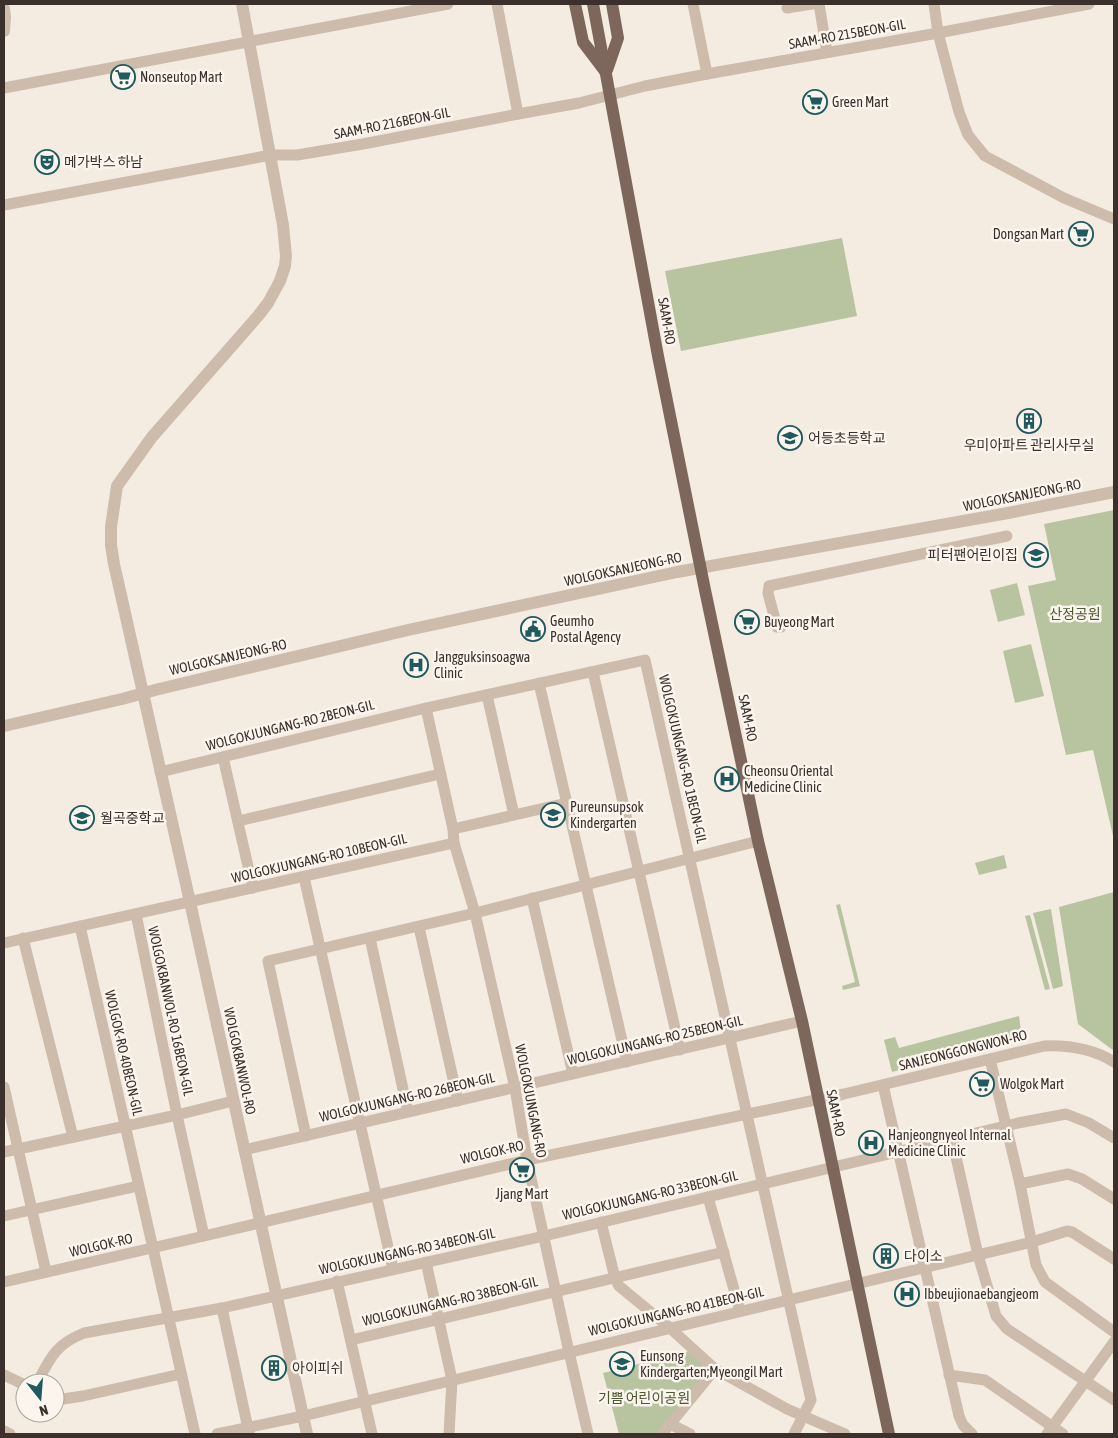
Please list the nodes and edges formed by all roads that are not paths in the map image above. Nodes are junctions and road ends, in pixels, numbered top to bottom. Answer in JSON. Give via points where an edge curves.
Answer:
{"nodes":[{"id":1,"x":242,"y":4,"type":"edge"},
{"id":2,"x":448,"y":4,"type":"edge"},
{"id":3,"x":497,"y":4,"type":"edge"},
{"id":4,"x":575,"y":4,"type":"edge"},
{"id":5,"x":593,"y":4,"type":"edge"},
{"id":6,"x":612,"y":4,"type":"edge"},
{"id":7,"x":692,"y":4,"type":"edge"},
{"id":8,"x":812,"y":4,"type":"edge"},
{"id":9,"x":819,"y":4,"type":"edge"},
{"id":10,"x":934,"y":4,"type":"edge"},
{"id":11,"x":1089,"y":4,"type":"edge"},
{"id":12,"x":787,"y":8,"type":"dead end"},
{"id":13,"x":4,"y":9,"type":"edge"},
{"id":14,"x":4,"y":31,"type":"edge"},
{"id":15,"x":938,"y":33,"type":"junction"},
{"id":16,"x":249,"y":42,"type":"junction"},
{"id":17,"x":827,"y":52,"type":"junction"},
{"id":18,"x":606,"y":73,"type":"junction"},
{"id":19,"x":707,"y":74,"type":"junction"},
{"id":20,"x":4,"y":88,"type":"edge"},
{"id":21,"x":610,"y":94,"type":"junction"},
{"id":22,"x":518,"y":114,"type":"junction"},
{"id":23,"x":271,"y":155,"type":"junction"},
{"id":24,"x":4,"y":205,"type":"edge"},
{"id":25,"x":1114,"y":219,"type":"edge"},
{"id":26,"x":1114,"y":492,"type":"edge"},
{"id":27,"x":1007,"y":536,"type":"dead end"},
{"id":28,"x":701,"y":568,"type":"junction"},
{"id":29,"x":780,"y":627,"type":"dead end"},
{"id":30,"x":593,"y":672,"type":"junction"},
{"id":31,"x":539,"y":683,"type":"junction"},
{"id":32,"x":143,"y":694,"type":"junction"},
{"id":33,"x":487,"y":695,"type":"junction"},
{"id":34,"x":426,"y":708,"type":"junction"},
{"id":35,"x":4,"y":726,"type":"edge"},
{"id":36,"x":223,"y":757,"type":"junction"},
{"id":37,"x":160,"y":772,"type":"junction"},
{"id":38,"x":440,"y":774,"type":"junction"},
{"id":39,"x":567,"y":803,"type":"junction"},
{"id":40,"x":514,"y":815,"type":"junction"},
{"id":41,"x":238,"y":821,"type":"junction"},
{"id":42,"x":453,"y":829,"type":"junction"},
{"id":43,"x":758,"y":841,"type":"junction"},
{"id":44,"x":454,"y":843,"type":"junction"},
{"id":45,"x":689,"y":858,"type":"junction"},
{"id":46,"x":638,"y":871,"type":"junction"},
{"id":47,"x":304,"y":877,"type":"junction"},
{"id":48,"x":586,"y":884,"type":"junction"},
{"id":49,"x":254,"y":888,"type":"junction"},
{"id":50,"x":532,"y":898,"type":"junction"},
{"id":51,"x":190,"y":902,"type":"junction"},
{"id":52,"x":475,"y":913,"type":"junction"},
{"id":53,"x":136,"y":914,"type":"junction"},
{"id":54,"x":80,"y":926,"type":"junction"},
{"id":55,"x":419,"y":927,"type":"junction"},
{"id":56,"x":23,"y":938,"type":"junction"},
{"id":57,"x":370,"y":938,"type":"junction"},
{"id":58,"x":4,"y":942,"type":"edge"},
{"id":59,"x":321,"y":950,"type":"junction"},
{"id":60,"x":802,"y":1021,"type":"junction"},
{"id":61,"x":729,"y":1038,"type":"junction"},
{"id":62,"x":680,"y":1050,"type":"junction"},
{"id":63,"x":990,"y":1060,"type":"junction"},
{"id":64,"x":627,"y":1062,"type":"junction"},
{"id":65,"x":1114,"y":1062,"type":"edge"},
{"id":66,"x":573,"y":1074,"type":"junction"},
{"id":67,"x":883,"y":1086,"type":"junction"},
{"id":68,"x":4,"y":1087,"type":"edge"},
{"id":69,"x":515,"y":1088,"type":"junction"},
{"id":70,"x":818,"y":1099,"type":"junction"},
{"id":71,"x":233,"y":1101,"type":"junction"},
{"id":72,"x":458,"y":1101,"type":"junction"},
{"id":73,"x":408,"y":1112,"type":"junction"},
{"id":74,"x":747,"y":1114,"type":"junction"},
{"id":75,"x":177,"y":1115,"type":"junction"},
{"id":76,"x":360,"y":1123,"type":"junction"},
{"id":77,"x":125,"y":1126,"type":"junction"},
{"id":78,"x":1006,"y":1126,"type":"junction"},
{"id":79,"x":306,"y":1136,"type":"junction"},
{"id":80,"x":73,"y":1138,"type":"junction"},
{"id":81,"x":1114,"y":1138,"type":"edge"},
{"id":82,"x":952,"y":1139,"type":"junction"},
{"id":83,"x":17,"y":1149,"type":"junction"},
{"id":84,"x":244,"y":1150,"type":"junction"},
{"id":85,"x":4,"y":1152,"type":"edge"},
{"id":86,"x":897,"y":1152,"type":"junction"},
{"id":87,"x":528,"y":1160,"type":"junction"},
{"id":88,"x":833,"y":1166,"type":"junction"},
{"id":89,"x":763,"y":1183,"type":"junction"},
{"id":90,"x":1020,"y":1184,"type":"junction"},
{"id":91,"x":138,"y":1186,"type":"junction"},
{"id":92,"x":376,"y":1195,"type":"junction"},
{"id":93,"x":708,"y":1197,"type":"junction"},
{"id":94,"x":1114,"y":1199,"type":"edge"},
{"id":95,"x":32,"y":1210,"type":"junction"},
{"id":96,"x":4,"y":1216,"type":"edge"},
{"id":97,"x":260,"y":1222,"type":"junction"},
{"id":98,"x":601,"y":1222,"type":"junction"},
{"id":99,"x":204,"y":1236,"type":"junction"},
{"id":100,"x":544,"y":1236,"type":"junction"},
{"id":101,"x":1032,"y":1242,"type":"junction"},
{"id":102,"x":152,"y":1248,"type":"junction"},
{"id":103,"x":724,"y":1252,"type":"junction"},
{"id":104,"x":978,"y":1255,"type":"junction"},
{"id":105,"x":1114,"y":1259,"type":"edge"},
{"id":106,"x":426,"y":1262,"type":"junction"},
{"id":107,"x":924,"y":1268,"type":"junction"},
{"id":108,"x":393,"y":1269,"type":"junction"},
{"id":109,"x":46,"y":1272,"type":"junction"},
{"id":110,"x":615,"y":1278,"type":"junction"},
{"id":111,"x":4,"y":1282,"type":"edge"},
{"id":112,"x":336,"y":1282,"type":"junction"},
{"id":113,"x":858,"y":1283,"type":"junction"},
{"id":114,"x":556,"y":1292,"type":"junction"},
{"id":115,"x":276,"y":1295,"type":"junction"},
{"id":116,"x":790,"y":1299,"type":"junction"},
{"id":117,"x":222,"y":1308,"type":"junction"},
{"id":118,"x":740,"y":1311,"type":"junction"},
{"id":119,"x":168,"y":1318,"type":"junction"},
{"id":120,"x":438,"y":1320,"type":"junction"},
{"id":121,"x":670,"y":1328,"type":"junction"},
{"id":122,"x":1114,"y":1332,"type":"edge"},
{"id":123,"x":351,"y":1340,"type":"junction"},
{"id":124,"x":1114,"y":1342,"type":"edge"},
{"id":125,"x":569,"y":1352,"type":"junction"},
{"id":126,"x":715,"y":1368,"type":"junction"},
{"id":127,"x":42,"y":1373,"type":"edge"},
{"id":128,"x":181,"y":1374,"type":"junction"},
{"id":129,"x":949,"y":1375,"type":"junction"},
{"id":130,"x":452,"y":1380,"type":"junction"},
{"id":131,"x":1086,"y":1382,"type":"junction"},
{"id":132,"x":65,"y":1399,"type":"edge"},
{"id":133,"x":1114,"y":1400,"type":"edge"},
{"id":134,"x":364,"y":1401,"type":"junction"},
{"id":135,"x":803,"y":1415,"type":"junction"},
{"id":136,"x":303,"y":1416,"type":"junction"},
{"id":137,"x":670,"y":1424,"type":"junction"},
{"id":138,"x":1050,"y":1430,"type":"edge"},
{"id":139,"x":249,"y":1431,"type":"edge"},
{"id":140,"x":195,"y":1434,"type":"edge"},
{"id":141,"x":217,"y":1434,"type":"edge"},
{"id":142,"x":307,"y":1434,"type":"edge"},
{"id":143,"x":372,"y":1434,"type":"edge"},
{"id":144,"x":449,"y":1434,"type":"edge"},
{"id":145,"x":588,"y":1434,"type":"edge"},
{"id":146,"x":662,"y":1434,"type":"edge"},
{"id":147,"x":690,"y":1434,"type":"edge"},
{"id":148,"x":794,"y":1434,"type":"edge"},
{"id":149,"x":844,"y":1434,"type":"edge"},
{"id":150,"x":889,"y":1434,"type":"edge"},
{"id":151,"x":972,"y":1434,"type":"edge"},
{"id":152,"x":1063,"y":1434,"type":"edge"}],
"edges":[{"from":1,"to":16,"type":"street"},
{"from":2,"to":16,"type":"street"},
{"from":3,"to":22,"type":"street"},
{"from":4,"to":18,"type":"main road","via":[[582,42]]},
{"from":5,"to":18,"type":"main road","name":"SAAM-RO"},
{"from":6,"to":18,"type":"main road","via":[[618,38]]},
{"from":7,"to":19,"type":"street"},
{"from":8,"to":12,"type":"street"},
{"from":9,"to":17,"type":"street"},
{"from":10,"to":15,"type":"street"},
{"from":11,"to":15,"type":"street","name":"SAAM-RO 215BEON-GIL"},
{"from":13,"to":14,"type":"street"},
{"from":15,"to":17,"type":"street","name":"SAAM-RO 215BEON-GIL"},
{"from":15,"to":25,"type":"street","via":[[959,112],[968,135],[985,156],[1064,198]]},
{"from":16,"to":20,"type":"street"},
{"from":16,"to":23,"type":"street"},
{"from":17,"to":19,"type":"street","name":"SAAM-RO 215BEON-GIL"},
{"from":18,"to":21,"type":"main road","name":"SAAM-RO"},
{"from":19,"to":21,"type":"street","name":"SAAM-RO 215BEON-GIL"},
{"from":21,"to":22,"type":"street","name":"SAAM-RO 216BEON-GIL"},
{"from":21,"to":28,"type":"main road","name":"SAAM-RO"},
{"from":22,"to":23,"type":"street","name":"SAAM-RO 216BEON-GIL","via":[[297,155]]},
{"from":23,"to":24,"type":"street","name":"SAAM-RO 216BEON-GIL"},
{"from":23,"to":32,"type":"street","via":[[286,244],[285,266],[280,281],[258,316],[152,437],[117,486],[111,545]]},
{"from":26,"to":28,"type":"street","name":"WOLGOKSANJEONG-RO"},
{"from":27,"to":29,"type":"street","via":[[769,586],[776,627]]},
{"from":28,"to":32,"type":"street","name":"WOLGOKSANJEONG-RO","via":[[408,630]]},
{"from":28,"to":43,"type":"main road","name":"SAAM-RO"},
{"from":30,"to":31,"type":"street","name":"WOLGOKJUNGANG-RO 1BEON-GIL"},
{"from":30,"to":45,"type":"street","name":"WOLGOKJUNGANG-RO 1BEON-GIL","via":[[645,660]]},
{"from":30,"to":46,"type":"street"},
{"from":31,"to":33,"type":"street","name":"WOLGOKJUNGANG-RO 1BEON-GIL"},
{"from":31,"to":39,"type":"street"},
{"from":32,"to":35,"type":"street","name":"WOLGOKSANJEONG-RO"},
{"from":32,"to":37,"type":"street","name":"WOLGOKBANWOL-RO"},
{"from":33,"to":34,"type":"street","name":"WOLGOKJUNGANG-RO 1BEON-GIL"},
{"from":33,"to":40,"type":"street"},
{"from":34,"to":36,"type":"street","name":"WOLGOKJUNGANG-RO 2BEON-GIL"},
{"from":34,"to":38,"type":"street","name":"WOLGOKJUNGANG-RO"},
{"from":36,"to":37,"type":"street","name":"WOLGOKJUNGANG-RO 2BEON-GIL"},
{"from":36,"to":41,"type":"street"},
{"from":37,"to":51,"type":"street","name":"WOLGOKBANWOL-RO"},
{"from":38,"to":41,"type":"street"},
{"from":38,"to":42,"type":"street","name":"WOLGOKJUNGANG-RO"},
{"from":39,"to":40,"type":"street"},
{"from":39,"to":48,"type":"street"},
{"from":40,"to":42,"type":"street"},
{"from":41,"to":49,"type":"street"},
{"from":42,"to":44,"type":"street","name":"WOLGOKJUNGANG-RO"},
{"from":43,"to":45,"type":"street"},
{"from":43,"to":60,"type":"main road","name":"SAAM-RO"},
{"from":44,"to":47,"type":"street","name":"WOLGOKJUNGANG-RO 10BEON-GIL"},
{"from":44,"to":52,"type":"street","name":"WOLGOKJUNGANG-RO"},
{"from":45,"to":46,"type":"street"},
{"from":45,"to":61,"type":"street"},
{"from":46,"to":48,"type":"street"},
{"from":46,"to":62,"type":"street"},
{"from":47,"to":49,"type":"street","name":"WOLGOKJUNGANG-RO 10BEON-GIL"},
{"from":47,"to":59,"type":"street"},
{"from":48,"to":50,"type":"street"},
{"from":48,"to":64,"type":"street"},
{"from":49,"to":51,"type":"street","name":"WOLGOKJUNGANG-RO 10BEON-GIL"},
{"from":50,"to":52,"type":"street"},
{"from":50,"to":66,"type":"street"},
{"from":51,"to":53,"type":"street","name":"WOLGOKBANWOL-RO 16BEON-GIL"},
{"from":51,"to":71,"type":"street","name":"WOLGOKBANWOL-RO"},
{"from":52,"to":55,"type":"street"},
{"from":52,"to":69,"type":"street","name":"WOLGOKJUNGANG-RO"},
{"from":53,"to":54,"type":"street","name":"WOLGOKBANWOL-RO 16BEON-GIL"},
{"from":53,"to":75,"type":"street","name":"WOLGOKBANWOL-RO 16BEON-GIL"},
{"from":54,"to":56,"type":"street","name":"WOLGOKBANWOL-RO 16BEON-GIL"},
{"from":54,"to":77,"type":"street","name":"WOLGOK-RO 40BEON-GIL"},
{"from":55,"to":57,"type":"street"},
{"from":55,"to":72,"type":"street"},
{"from":56,"to":58,"type":"street","name":"WOLGOKBANWOL-RO 16BEON-GIL"},
{"from":56,"to":80,"type":"street"},
{"from":57,"to":59,"type":"street"},
{"from":57,"to":73,"type":"street"},
{"from":59,"to":76,"type":"street"},
{"from":59,"to":79,"type":"street","via":[[268,961]]},
{"from":60,"to":61,"type":"street","name":"WOLGOKJUNGANG-RO 25BEON-GIL"},
{"from":60,"to":70,"type":"main road","name":"SAAM-RO"},
{"from":61,"to":62,"type":"street","name":"WOLGOKJUNGANG-RO 25BEON-GIL"},
{"from":61,"to":74,"type":"street"},
{"from":62,"to":64,"type":"street","name":"WOLGOKJUNGANG-RO 25BEON-GIL"},
{"from":63,"to":65,"type":"street","name":"SANJEONGGONGWON-RO","via":[[1044,1046],[1059,1046],[1094,1052]]},
{"from":63,"to":67,"type":"street","name":"SANJEONGGONGWON-RO"},
{"from":63,"to":78,"type":"street"},
{"from":64,"to":66,"type":"street","name":"WOLGOKJUNGANG-RO 25BEON-GIL"},
{"from":66,"to":69,"type":"street","name":"WOLGOKJUNGANG-RO 25BEON-GIL"},
{"from":67,"to":70,"type":"street","name":"SANJEONGGONGWON-RO"},
{"from":67,"to":86,"type":"street"},
{"from":68,"to":83,"type":"street"},
{"from":69,"to":72,"type":"street","name":"WOLGOKJUNGANG-RO 26BEON-GIL"},
{"from":69,"to":87,"type":"street","name":"WOLGOKJUNGANG-RO"},
{"from":70,"to":74,"type":"street","name":"WOLGOK-RO"},
{"from":70,"to":88,"type":"main road","name":"SAAM-RO"},
{"from":71,"to":75,"type":"street"},
{"from":71,"to":84,"type":"street","name":"WOLGOKBANWOL-RO"},
{"from":72,"to":73,"type":"street","name":"WOLGOKJUNGANG-RO 26BEON-GIL"},
{"from":73,"to":76,"type":"street","name":"WOLGOKJUNGANG-RO 26BEON-GIL"},
{"from":74,"to":87,"type":"street","name":"WOLGOK-RO"},
{"from":74,"to":89,"type":"street"},
{"from":75,"to":77,"type":"street"},
{"from":75,"to":99,"type":"street"},
{"from":76,"to":79,"type":"street","name":"WOLGOKJUNGANG-RO 26BEON-GIL"},
{"from":76,"to":92,"type":"street"},
{"from":77,"to":80,"type":"street"},
{"from":77,"to":91,"type":"street","name":"WOLGOK-RO 40BEON-GIL"},
{"from":78,"to":81,"type":"street","name":"WOLGOKJUNGANG-RO 33BEON-GIL","via":[[1066,1114]]},
{"from":78,"to":82,"type":"street","name":"WOLGOKJUNGANG-RO 33BEON-GIL"},
{"from":78,"to":90,"type":"street"},
{"from":79,"to":84,"type":"street","name":"WOLGOKJUNGANG-RO 26BEON-GIL"},
{"from":80,"to":83,"type":"street"},
{"from":82,"to":86,"type":"street","name":"WOLGOKJUNGANG-RO 33BEON-GIL"},
{"from":82,"to":104,"type":"street"},
{"from":83,"to":85,"type":"street"},
{"from":83,"to":95,"type":"street"},
{"from":84,"to":97,"type":"street","name":"WOLGOKBANWOL-RO"},
{"from":86,"to":88,"type":"street","name":"WOLGOKJUNGANG-RO 33BEON-GIL"},
{"from":86,"to":107,"type":"street"},
{"from":87,"to":92,"type":"street","name":"WOLGOK-RO"},
{"from":87,"to":100,"type":"street","name":"WOLGOKJUNGANG-RO"},
{"from":88,"to":89,"type":"street","name":"WOLGOKJUNGANG-RO 33BEON-GIL"},
{"from":88,"to":113,"type":"main road","name":"SAAM-RO"},
{"from":89,"to":93,"type":"street","name":"WOLGOKJUNGANG-RO 33BEON-GIL"},
{"from":89,"to":116,"type":"street"},
{"from":90,"to":94,"type":"street","via":[[1068,1174]]},
{"from":90,"to":101,"type":"street"},
{"from":91,"to":95,"type":"street"},
{"from":91,"to":102,"type":"street","name":"WOLGOK-RO 40BEON-GIL"},
{"from":92,"to":97,"type":"street","name":"WOLGOK-RO"},
{"from":92,"to":108,"type":"street"},
{"from":93,"to":98,"type":"street","name":"WOLGOKJUNGANG-RO 33BEON-GIL"},
{"from":93,"to":103,"type":"street"},
{"from":95,"to":96,"type":"street"},
{"from":95,"to":109,"type":"street"},
{"from":97,"to":99,"type":"street","name":"WOLGOK-RO"},
{"from":97,"to":115,"type":"street","name":"WOLGOKBANWOL-RO"},
{"from":98,"to":100,"type":"street","name":"WOLGOKJUNGANG-RO 33BEON-GIL"},
{"from":98,"to":110,"type":"street"},
{"from":99,"to":102,"type":"street","name":"WOLGOK-RO"},
{"from":100,"to":106,"type":"street","name":"WOLGOKJUNGANG-RO 34BEON-GIL"},
{"from":100,"to":114,"type":"street","name":"WOLGOKJUNGANG-RO"},
{"from":101,"to":104,"type":"street","name":"WOLGOKJUNGANG-RO 41BEON-GIL"},
{"from":101,"to":105,"type":"street","name":"WOLGOKJUNGANG-RO 41BEON-GIL","via":[[1072,1232]]},
{"from":101,"to":122,"type":"street","via":[[1044,1282]]},
{"from":102,"to":109,"type":"street","name":"WOLGOK-RO"},
{"from":102,"to":119,"type":"street","name":"WOLGOK-RO 40BEON-GIL"},
{"from":103,"to":110,"type":"street","name":"WOLGOKJUNGANG-RO 38BEON-GIL"},
{"from":103,"to":118,"type":"street"},
{"from":104,"to":107,"type":"street","name":"WOLGOKJUNGANG-RO 41BEON-GIL"},
{"from":104,"to":131,"type":"street","via":[[996,1316],[1007,1329]]},
{"from":106,"to":108,"type":"street","name":"WOLGOKJUNGANG-RO 34BEON-GIL"},
{"from":106,"to":120,"type":"street"},
{"from":107,"to":113,"type":"street","name":"WOLGOKJUNGANG-RO 41BEON-GIL"},
{"from":107,"to":129,"type":"street"},
{"from":108,"to":112,"type":"street","name":"WOLGOKJUNGANG-RO 34BEON-GIL"},
{"from":109,"to":111,"type":"street","name":"WOLGOK-RO"},
{"from":110,"to":114,"type":"street","name":"WOLGOKJUNGANG-RO 38BEON-GIL"},
{"from":110,"to":121,"type":"street","via":[[619,1286]]},
{"from":112,"to":115,"type":"street","name":"WOLGOKJUNGANG-RO 34BEON-GIL"},
{"from":112,"to":123,"type":"street"},
{"from":113,"to":116,"type":"street","name":"WOLGOKJUNGANG-RO 41BEON-GIL"},
{"from":113,"to":150,"type":"main road","name":"SAAM-RO"},
{"from":114,"to":120,"type":"street","name":"WOLGOKJUNGANG-RO 38BEON-GIL"},
{"from":114,"to":125,"type":"street","name":"WOLGOKJUNGANG-RO"},
{"from":115,"to":117,"type":"street","name":"WOLGOKJUNGANG-RO 34BEON-GIL"},
{"from":115,"to":136,"type":"street","name":"WOLGOKBANWOL-RO"},
{"from":116,"to":118,"type":"street","name":"WOLGOKJUNGANG-RO 41BEON-GIL"},
{"from":116,"to":135,"type":"street","via":[[812,1400]]},
{"from":117,"to":119,"type":"street","name":"WOLGOKJUNGANG-RO 34BEON-GIL"},
{"from":117,"to":139,"type":"street"},
{"from":118,"to":121,"type":"street","name":"WOLGOKJUNGANG-RO 41BEON-GIL"},
{"from":119,"to":127,"type":"street","name":"WOLGOKJUNGANG-RO 34BEON-GIL","via":[[84,1333],[56,1351]]},
{"from":119,"to":128,"type":"street","name":"WOLGOK-RO 40BEON-GIL"},
{"from":120,"to":123,"type":"street","name":"WOLGOKJUNGANG-RO 38BEON-GIL"},
{"from":120,"to":130,"type":"street"},
{"from":121,"to":125,"type":"street","name":"WOLGOKJUNGANG-RO 41BEON-GIL"},
{"from":121,"to":126,"type":"street"},
{"from":123,"to":134,"type":"street"},
{"from":124,"to":131,"type":"street"},
{"from":125,"to":130,"type":"street","name":"WOLGOKJUNGANG-RO 41BEON-GIL"},
{"from":125,"to":145,"type":"street","name":"WOLGOKJUNGANG-RO"},
{"from":126,"to":135,"type":"street"},
{"from":126,"to":137,"type":"street"},
{"from":128,"to":132,"type":"street"},
{"from":128,"to":140,"type":"street","name":"WOLGOK-RO 40BEON-GIL"},
{"from":129,"to":138,"type":"street","via":[[986,1380]]},
{"from":129,"to":151,"type":"street","via":[[959,1416]]},
{"from":130,"to":134,"type":"street","name":"WOLGOKJUNGANG-RO 41BEON-GIL"},
{"from":130,"to":144,"type":"street"},
{"from":131,"to":133,"type":"street"},
{"from":131,"to":138,"type":"street"},
{"from":134,"to":136,"type":"street","name":"WOLGOKJUNGANG-RO 41BEON-GIL"},
{"from":134,"to":143,"type":"street"},
{"from":135,"to":148,"type":"street"},
{"from":135,"to":149,"type":"street"},
{"from":136,"to":139,"type":"street","name":"WOLGOKJUNGANG-RO 41BEON-GIL"},
{"from":136,"to":142,"type":"street","name":"WOLGOKBANWOL-RO"},
{"from":137,"to":146,"type":"street"},
{"from":137,"to":147,"type":"street"},
{"from":138,"to":152,"type":"street"},
{"from":139,"to":141,"type":"street","name":"WOLGOKJUNGANG-RO 41BEON-GIL"}]}
